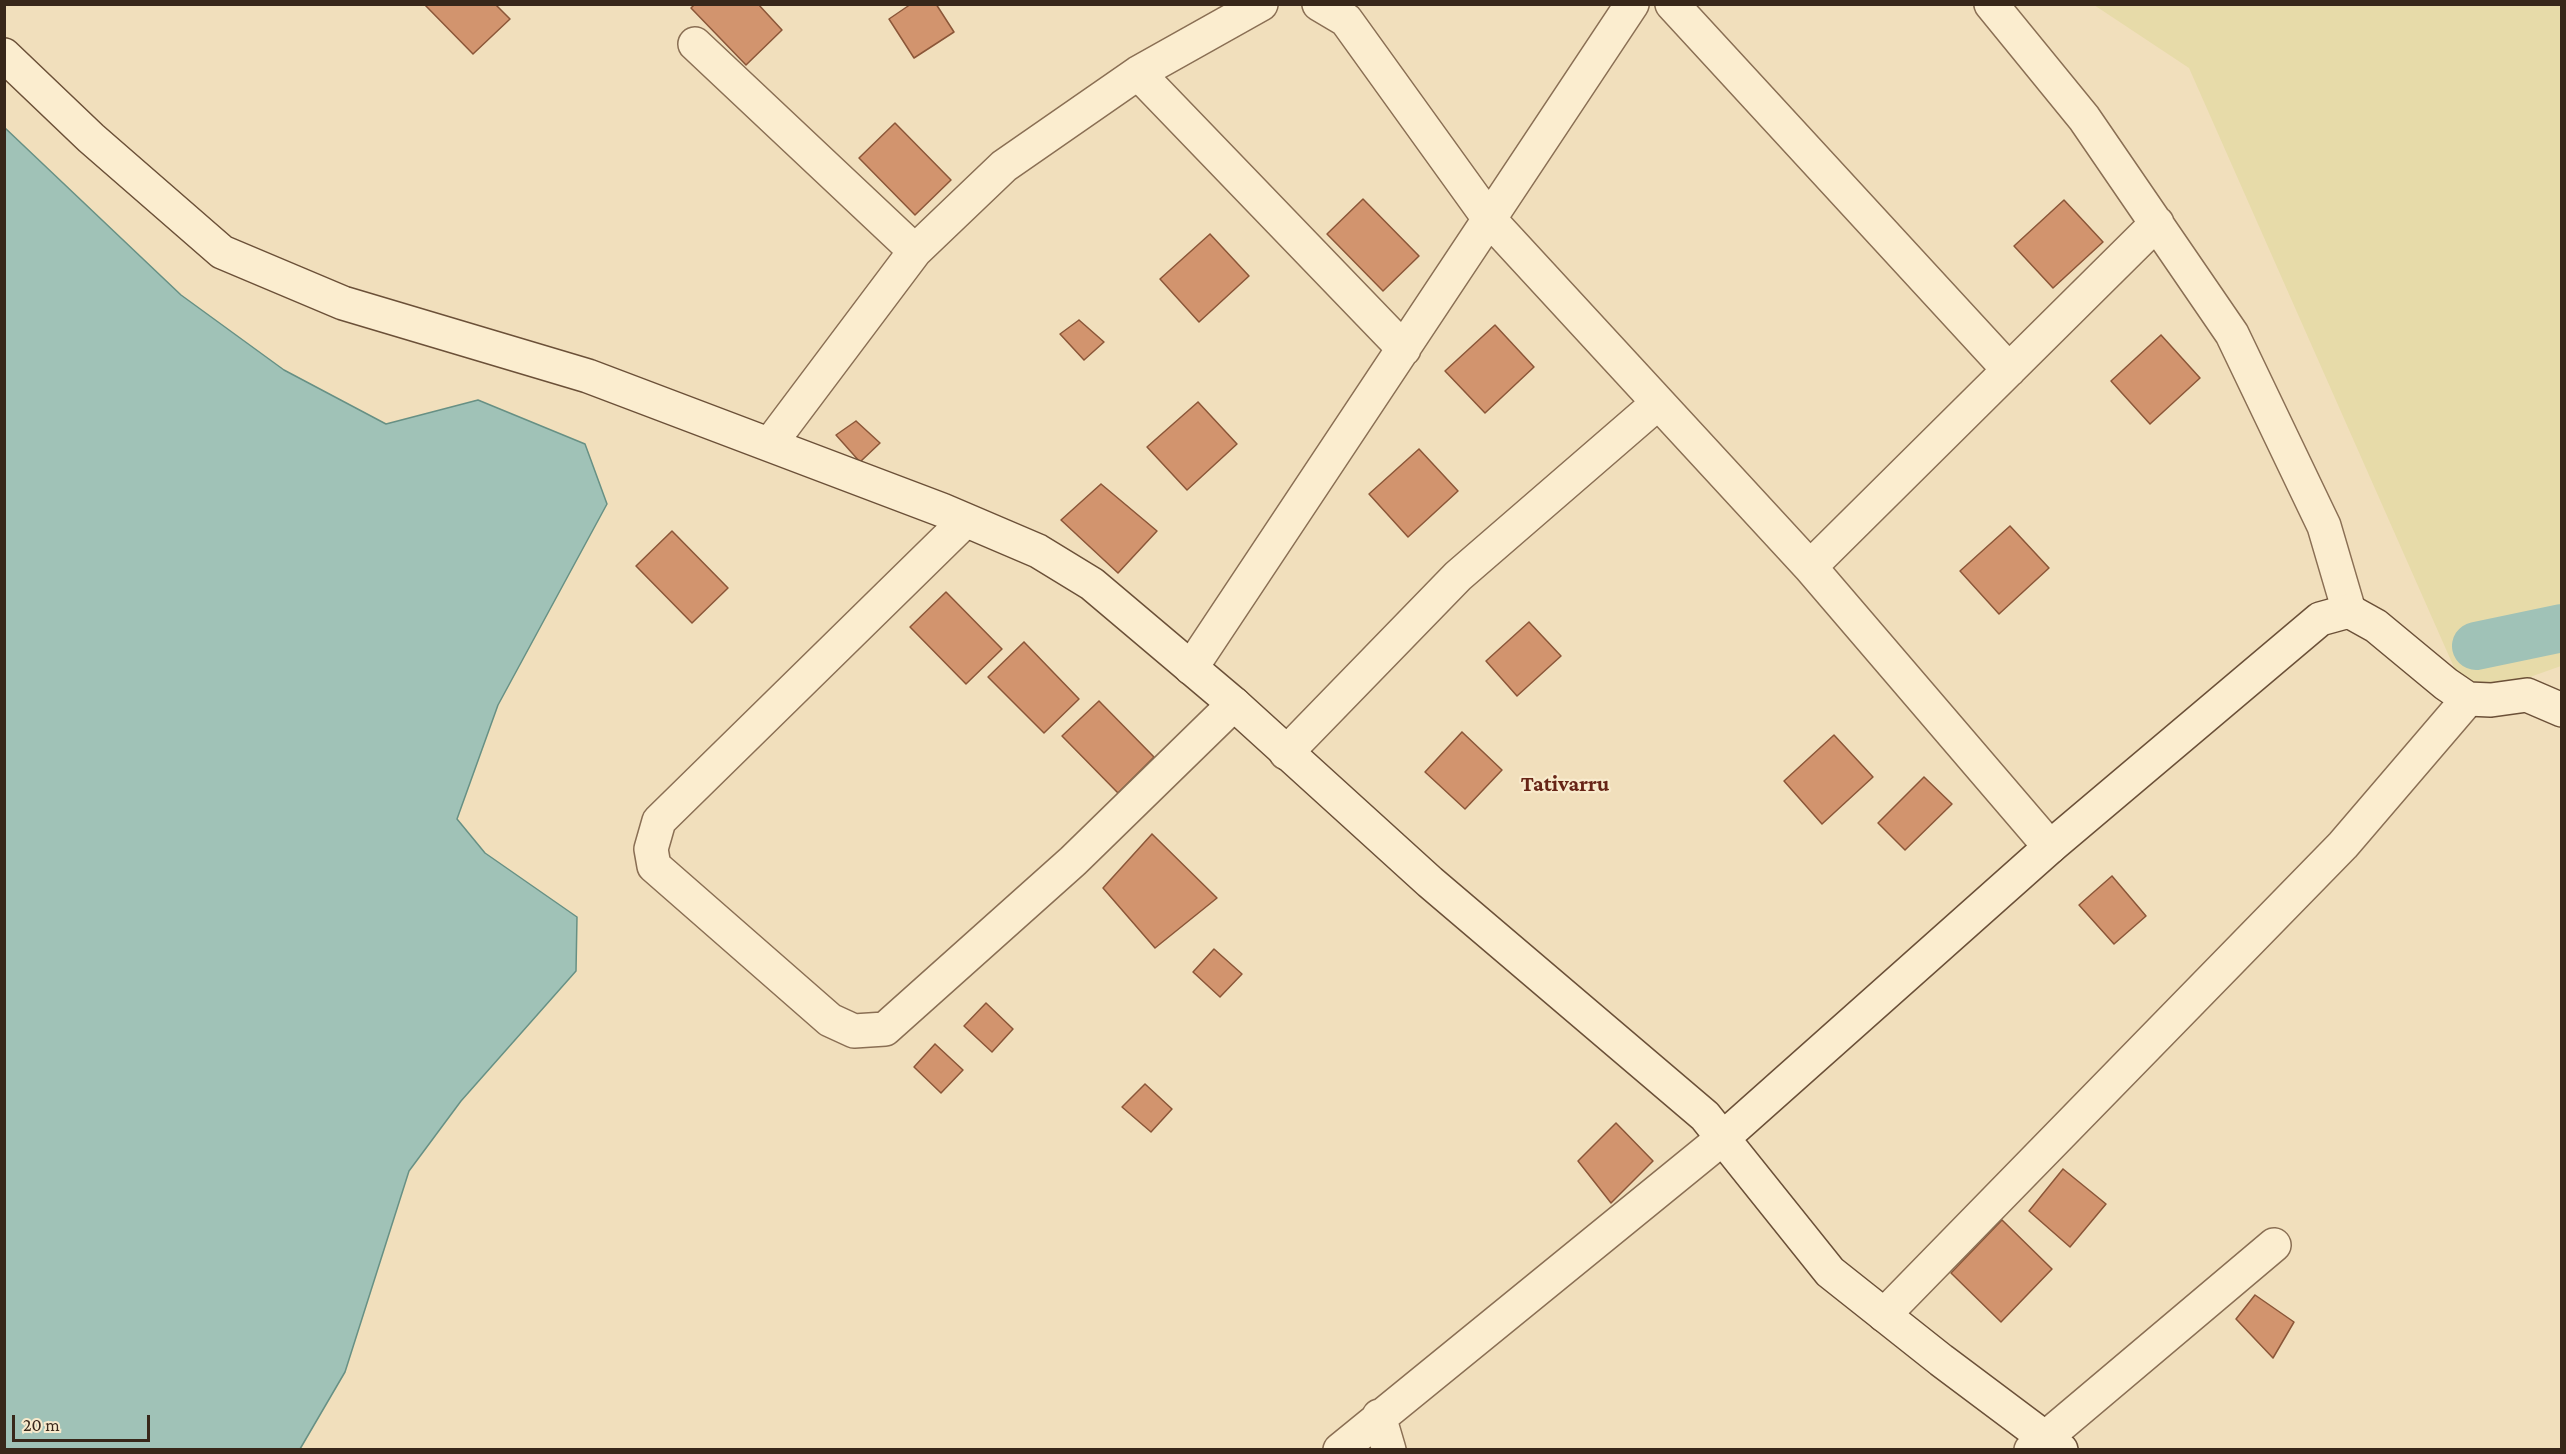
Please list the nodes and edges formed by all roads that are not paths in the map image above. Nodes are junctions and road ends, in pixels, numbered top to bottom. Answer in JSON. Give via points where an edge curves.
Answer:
{"nodes":[{"id":1,"x":1261,"y":4,"type":"edge"},
{"id":2,"x":1319,"y":4,"type":"edge"},
{"id":3,"x":1632,"y":4,"type":"edge"},
{"id":4,"x":1672,"y":4,"type":"edge"},
{"id":5,"x":1991,"y":4,"type":"edge"},
{"id":6,"x":695,"y":44,"type":"dead end"},
{"id":7,"x":4,"y":55,"type":"edge"},
{"id":8,"x":1138,"y":73,"type":"junction"},
{"id":9,"x":1490,"y":220,"type":"junction"},
{"id":10,"x":2157,"y":224,"type":"junction"},
{"id":11,"x":915,"y":251,"type":"junction"},
{"id":12,"x":1404,"y":349,"type":"junction"},
{"id":13,"x":2009,"y":370,"type":"junction"},
{"id":14,"x":1658,"y":403,"type":"junction"},
{"id":15,"x":770,"y":444,"type":"junction"},
{"id":16,"x":965,"y":521,"type":"junction"},
{"id":17,"x":1810,"y":567,"type":"junction"},
{"id":18,"x":2349,"y":610,"type":"junction"},
{"id":19,"x":1191,"y":668,"type":"junction"},
{"id":20,"x":2468,"y":699,"type":"junction"},
{"id":21,"x":1234,"y":704,"type":"junction"},
{"id":22,"x":2562,"y":710,"type":"edge"},
{"id":23,"x":1286,"y":753,"type":"junction"},
{"id":24,"x":2050,"y":847,"type":"junction"},
{"id":25,"x":1723,"y":1138,"type":"junction"},
{"id":26,"x":2274,"y":1245,"type":"dead end"},
{"id":27,"x":1884,"y":1315,"type":"junction"},
{"id":28,"x":1379,"y":1416,"type":"junction"},
{"id":29,"x":2046,"y":1446,"type":"edge"},
{"id":30,"x":1340,"y":1449,"type":"edge"},
{"id":31,"x":1389,"y":1449,"type":"edge"}],
"edges":[{"from":1,"to":8,"type":"street"},
{"from":2,"to":9,"type":"street","via":[[1346,20]]},
{"from":3,"to":9,"type":"street"},
{"from":4,"to":13,"type":"street"},
{"from":5,"to":10,"type":"street","via":[[2084,118]]},
{"from":6,"to":11,"type":"street"},
{"from":7,"to":15,"type":"street","via":[[91,138],[222,252],[343,303],[588,376]]},
{"from":8,"to":11,"type":"street","via":[[1004,166]]},
{"from":8,"to":12,"type":"street"},
{"from":9,"to":12,"type":"street"},
{"from":9,"to":14,"type":"street"},
{"from":10,"to":13,"type":"street"},
{"from":10,"to":18,"type":"street","via":[[2232,333],[2324,526]]},
{"from":11,"to":15,"type":"street"},
{"from":12,"to":19,"type":"street"},
{"from":13,"to":17,"type":"street"},
{"from":14,"to":17,"type":"street"},
{"from":14,"to":23,"type":"street","via":[[1458,576]]},
{"from":15,"to":16,"type":"street"},
{"from":16,"to":19,"type":"street","via":[[1038,551],[1092,584]]},
{"from":16,"to":21,"type":"street","via":[[659,821],[651,849],[654,866],[830,1020],[854,1032],[885,1029],[1072,861]]},
{"from":17,"to":24,"type":"street"},
{"from":18,"to":20,"type":"street","via":[[2376,626]]},
{"from":18,"to":24,"type":"street","via":[[2320,620],[2296,638]]},
{"from":19,"to":21,"type":"street"},
{"from":20,"to":22,"type":"street","via":[[2527,695]]},
{"from":20,"to":27,"type":"street","via":[[2343,845]]},
{"from":21,"to":23,"type":"street"},
{"from":23,"to":25,"type":"street","via":[[1430,882],[1705,1116]]},
{"from":24,"to":25,"type":"street"},
{"from":25,"to":27,"type":"street","via":[[1830,1272]]},
{"from":25,"to":28,"type":"street"},
{"from":26,"to":29,"type":"street"},
{"from":27,"to":29,"type":"street"},
{"from":28,"to":30,"type":"street"},
{"from":28,"to":31,"type":"street"}]}
